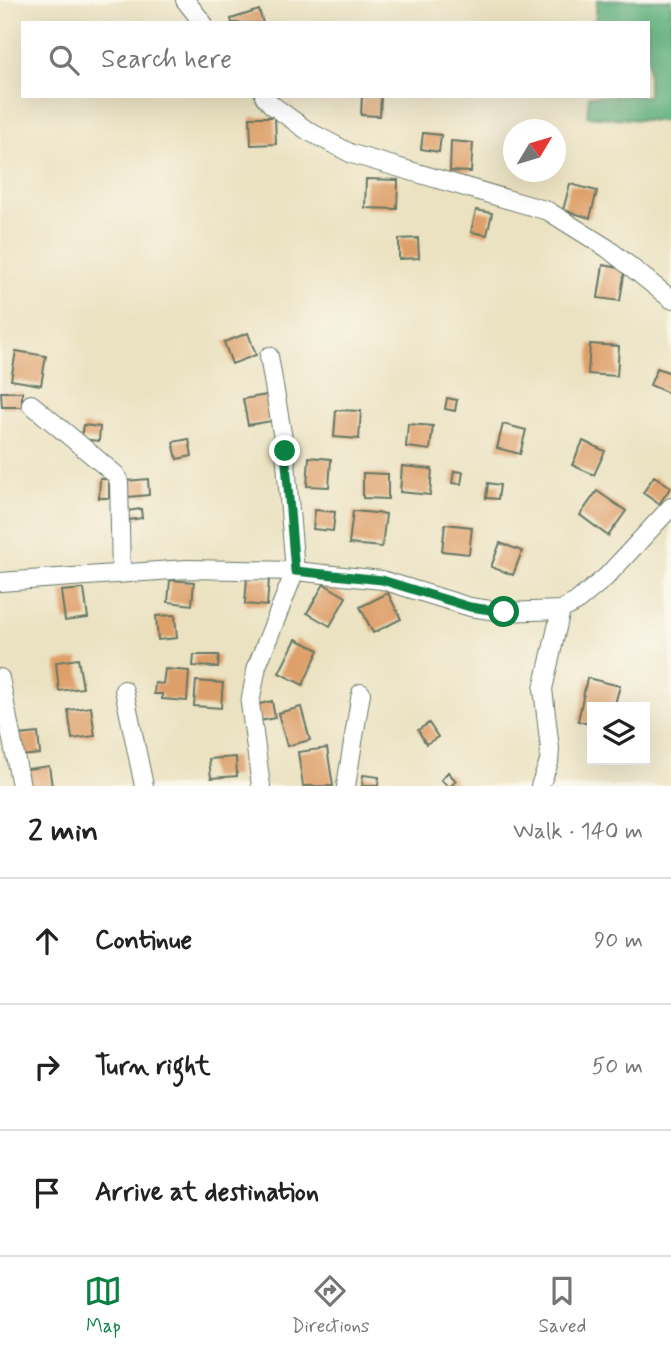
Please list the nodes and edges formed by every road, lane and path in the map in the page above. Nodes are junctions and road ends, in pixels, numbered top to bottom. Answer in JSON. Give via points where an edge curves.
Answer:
{"nodes":[{"id":1,"x":185,"y":0,"type":"edge"},
{"id":2,"x":201,"y":21,"type":"edge"},
{"id":3,"x":266,"y":98,"type":"edge"},
{"id":4,"x":671,"y":299,"type":"edge"},
{"id":5,"x":268,"y":356,"type":"dead end"},
{"id":6,"x":31,"y":404,"type":"dead end"},
{"id":7,"x":671,"y":507,"type":"edge"},
{"id":8,"x":295,"y":571,"type":"junction"},
{"id":9,"x":121,"y":573,"type":"junction"},
{"id":10,"x":0,"y":582,"type":"edge"},
{"id":11,"x":561,"y":610,"type":"junction"},
{"id":12,"x":0,"y":678,"type":"edge"},
{"id":13,"x":124,"y":690,"type":"dead end"},
{"id":14,"x":361,"y":693,"type":"dead end"},
{"id":15,"x":21,"y":786,"type":"edge"},
{"id":16,"x":144,"y":786,"type":"edge"},
{"id":17,"x":261,"y":786,"type":"edge"},
{"id":18,"x":346,"y":786,"type":"edge"},
{"id":19,"x":540,"y":786,"type":"edge"}],
"edges":[{"from":1,"to":2,"type":"street"},
{"from":3,"to":4,"type":"street","via":[[308,131],[352,155],[548,211],[607,248]]},
{"from":5,"to":8,"type":"street","via":[[285,451]]},
{"from":6,"to":9,"type":"street","via":[[116,475]]},
{"from":7,"to":11,"type":"street","via":[[606,576]]},
{"from":8,"to":9,"type":"street"},
{"from":8,"to":11,"type":"street","via":[[382,580],[470,607],[504,612]]},
{"from":8,"to":17,"type":"street","via":[[257,666],[250,703]]},
{"from":9,"to":10,"type":"street"},
{"from":11,"to":19,"type":"street","via":[[543,689],[550,749]]},
{"from":12,"to":15,"type":"street"},
{"from":13,"to":16,"type":"street"},
{"from":14,"to":18,"type":"street"}]}
